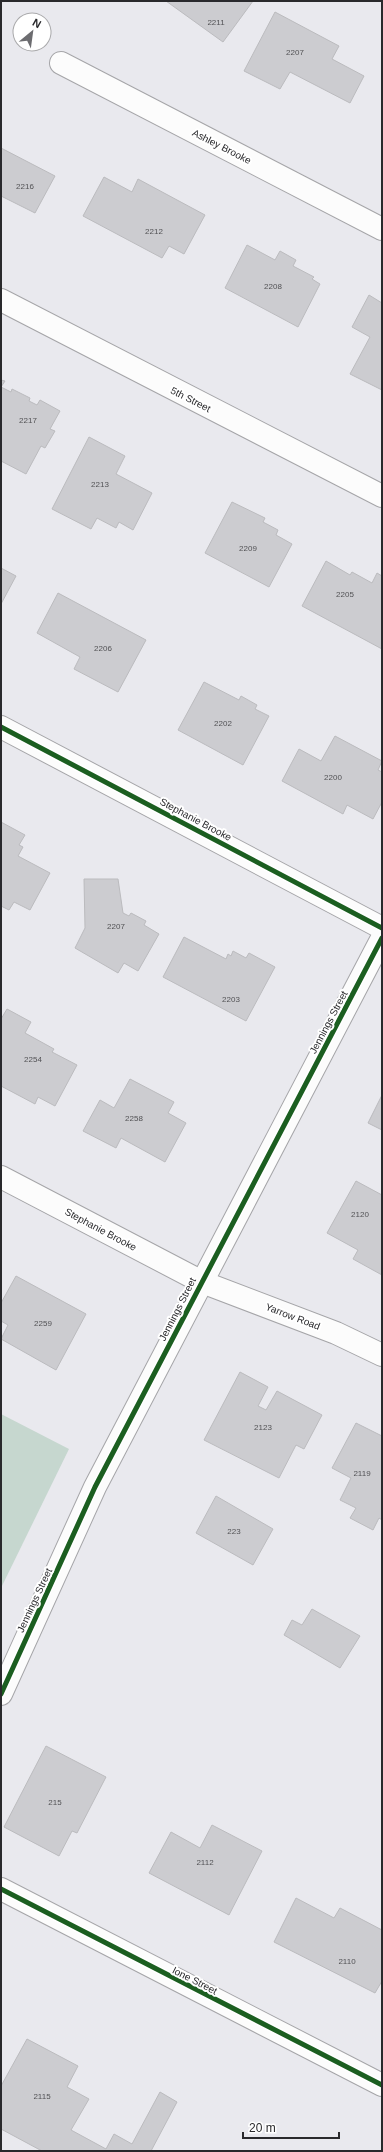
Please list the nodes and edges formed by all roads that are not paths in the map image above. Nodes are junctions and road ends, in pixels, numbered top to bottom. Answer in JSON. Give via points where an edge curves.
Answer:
{"nodes":[{"id":1,"x":61,"y":63,"type":"dead end"},
{"id":2,"x":382,"y":229,"type":"edge"},
{"id":3,"x":1,"y":300,"type":"edge"},
{"id":4,"x":382,"y":496,"type":"edge"},
{"id":5,"x":1,"y":726,"type":"edge"},
{"id":6,"x":382,"y":928,"type":"edge"},
{"id":7,"x":382,"y":938,"type":"edge"},
{"id":8,"x":1,"y":1177,"type":"edge"},
{"id":9,"x":202,"y":1282,"type":"junction"},
{"id":10,"x":382,"y":1355,"type":"edge"},
{"id":11,"x":1,"y":1694,"type":"edge"},
{"id":12,"x":1,"y":1890,"type":"edge"},
{"id":13,"x":382,"y":2085,"type":"edge"}],
"edges":[{"from":1,"to":2,"type":"street","name":"Ashley Brooke"},
{"from":3,"to":4,"type":"street","name":"5th Street"},
{"from":5,"to":6,"type":"street","name":"Stephanie Brooke"},
{"from":7,"to":9,"type":"street","name":"Jennings Street"},
{"from":8,"to":9,"type":"street","name":"Stephanie Brooke"},
{"from":9,"to":10,"type":"street","name":"Yarrow Road","via":[[336,1333]]},
{"from":9,"to":11,"type":"street","name":"Jennings Street","via":[[95,1487]]},
{"from":12,"to":13,"type":"street","name":"Ione Street"}]}
